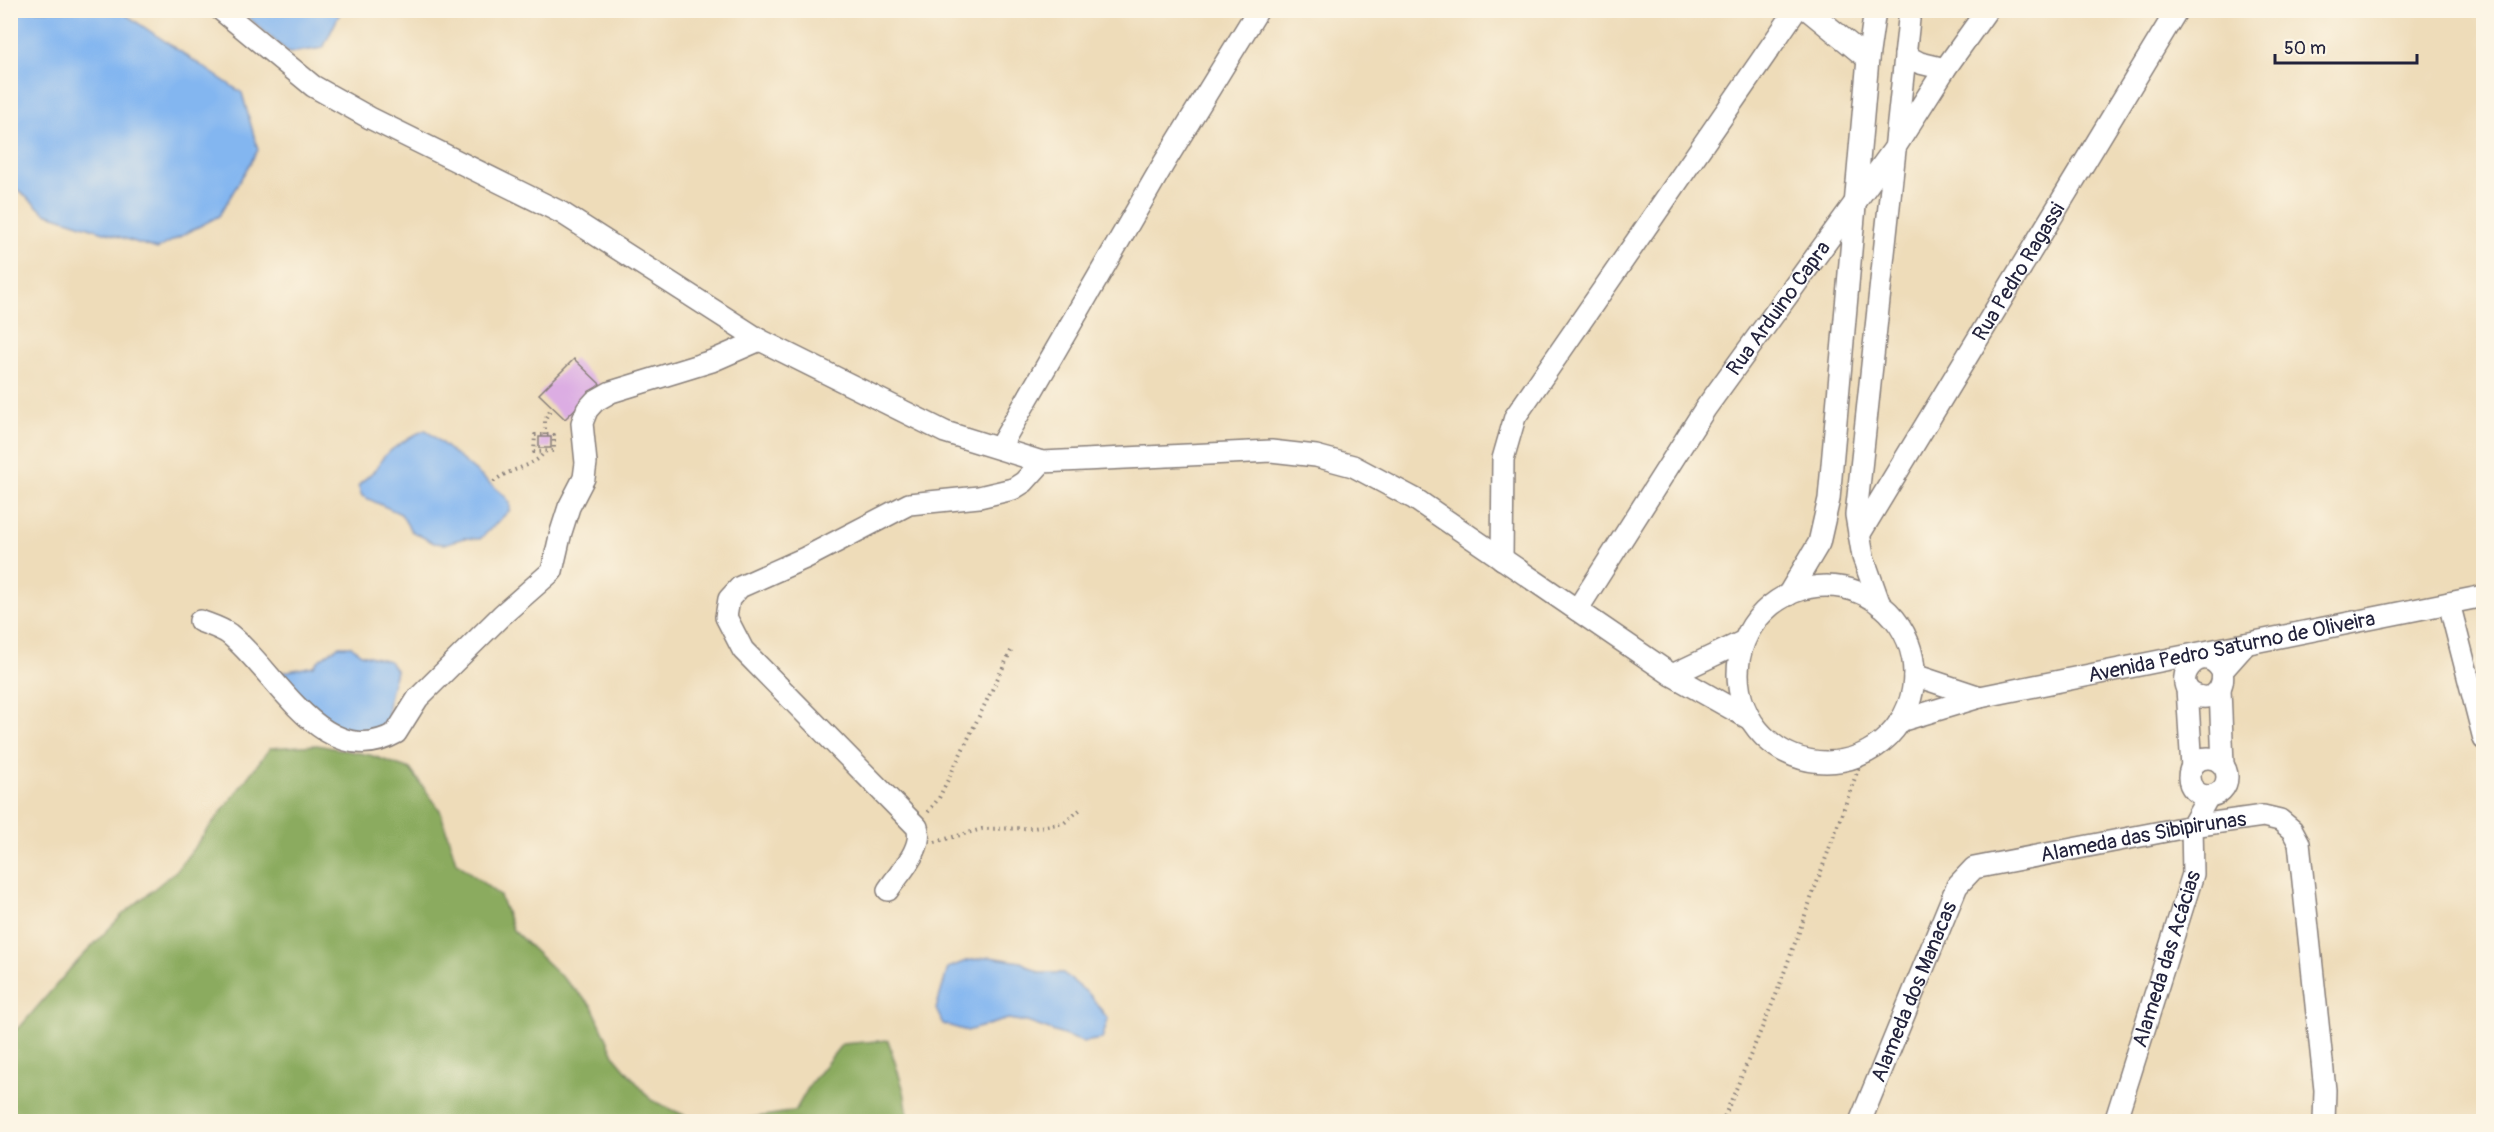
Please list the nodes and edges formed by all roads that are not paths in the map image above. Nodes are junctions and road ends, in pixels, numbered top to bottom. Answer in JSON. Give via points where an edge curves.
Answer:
{"nodes":[{"id":1,"x":221,"y":10,"type":"edge"},
{"id":2,"x":1258,"y":10,"type":"edge"},
{"id":3,"x":1796,"y":10,"type":"edge"},
{"id":4,"x":1808,"y":10,"type":"edge"},
{"id":5,"x":1875,"y":10,"type":"edge"},
{"id":6,"x":1910,"y":10,"type":"edge"},
{"id":7,"x":1987,"y":10,"type":"edge"},
{"id":8,"x":2178,"y":10,"type":"edge"},
{"id":9,"x":1905,"y":55,"type":"junction"},
{"id":10,"x":1868,"y":59,"type":"junction"},
{"id":11,"x":1945,"y":69,"type":"junction"},
{"id":12,"x":1894,"y":149,"type":"junction"},
{"id":13,"x":1857,"y":200,"type":"junction"},
{"id":14,"x":760,"y":340,"type":"junction"},
{"id":15,"x":999,"y":448,"type":"junction"},
{"id":16,"x":1042,"y":462,"type":"junction"},
{"id":17,"x":1859,"y":535,"type":"junction"},
{"id":18,"x":1502,"y":559,"type":"junction"},
{"id":19,"x":1788,"y":595,"type":"junction"},
{"id":20,"x":2484,"y":596,"type":"edge"},
{"id":21,"x":2448,"y":603,"type":"junction"},
{"id":22,"x":1880,"y":605,"type":"junction"},
{"id":23,"x":1577,"y":610,"type":"junction"},
{"id":24,"x":200,"y":621,"type":"dead end"},
{"id":25,"x":1744,"y":642,"type":"junction"},
{"id":26,"x":2246,"y":644,"type":"junction"},
{"id":27,"x":2158,"y":661,"type":"junction"},
{"id":28,"x":1672,"y":675,"type":"junction"},
{"id":29,"x":1914,"y":675,"type":"junction"},
{"id":30,"x":2221,"y":680,"type":"junction"},
{"id":31,"x":2186,"y":682,"type":"junction"},
{"id":32,"x":1980,"y":697,"type":"junction"},
{"id":33,"x":1750,"y":720,"type":"junction"},
{"id":34,"x":1900,"y":721,"type":"junction"},
{"id":35,"x":2484,"y":739,"type":"edge"},
{"id":36,"x":2223,"y":765,"type":"junction"},
{"id":37,"x":2192,"y":768,"type":"junction"},
{"id":38,"x":2208,"y":796,"type":"junction"},
{"id":39,"x":2193,"y":826,"type":"junction"},
{"id":40,"x":1974,"y":868,"type":"joint"},
{"id":41,"x":888,"y":890,"type":"dead end"},
{"id":42,"x":1860,"y":1122,"type":"edge"},
{"id":43,"x":2115,"y":1122,"type":"edge"},
{"id":44,"x":2324,"y":1122,"type":"edge"}],
"edges":[{"from":1,"to":14,"type":"street","via":[[313,86],[562,213]]},
{"from":2,"to":15,"type":"street","via":[[1164,163]]},
{"from":3,"to":18,"type":"street","via":[[1515,417],[1503,459]]},
{"from":4,"to":10,"type":"street"},
{"from":5,"to":10,"type":"street"},
{"from":6,"to":9,"type":"street"},
{"from":7,"to":11,"type":"street","name":"Rua Arduino Capra"},
{"from":8,"to":17,"type":"street","name":"Rua Pedro Ragassi"},
{"from":9,"to":11,"type":"street"},
{"from":9,"to":12,"type":"street"},
{"from":10,"to":13,"type":"street"},
{"from":11,"to":12,"type":"street","name":"Rua Arduino Capra"},
{"from":12,"to":13,"type":"street","name":"Rua Arduino Capra"},
{"from":12,"to":17,"type":"street","via":[[1856,514]]},
{"from":13,"to":19,"type":"street","via":[[1829,499],[1819,543]]},
{"from":13,"to":23,"type":"street","name":"Rua Arduino Capra","via":[[1705,409]]},
{"from":14,"to":15,"type":"street","via":[[945,432]]},
{"from":14,"to":24,"type":"street","via":[[712,361],[611,392],[595,401],[582,423],[584,478],[566,516],[552,571],[418,698],[391,736],[370,744],[353,744],[334,736],[304,715],[228,633]]},
{"from":15,"to":16,"type":"street"},
{"from":16,"to":18,"type":"street","via":[[1272,451],[1316,456],[1353,466],[1415,499]]},
{"from":16,"to":41,"type":"street","via":[[1013,489],[909,504],[740,587],[729,599],[726,616],[743,650],[917,837]]},
{"from":17,"to":22,"type":"street"},
{"from":18,"to":23,"type":"street"},
{"from":19,"to":22,"type":"street","via":[[1835,587],[1851,590]]},
{"from":19,"to":25,"type":"street","via":[[1762,614]]},
{"from":20,"to":21,"type":"street","name":"Avenida Pedro Saturno de Oliveira"},
{"from":21,"to":26,"type":"street","name":"Avenida Pedro Saturno de Oliveira"},
{"from":21,"to":35,"type":"street"},
{"from":22,"to":29,"type":"street","via":[[1905,636]]},
{"from":23,"to":28,"type":"street"},
{"from":25,"to":28,"type":"street"},
{"from":25,"to":33,"type":"street","via":[[1738,673],[1743,705]]},
{"from":26,"to":27,"type":"street","name":"Avenida Pedro Saturno de Oliveira"},
{"from":26,"to":30,"type":"street"},
{"from":27,"to":31,"type":"street"},
{"from":27,"to":32,"type":"street","name":"Avenida Pedro Saturno de Oliveira"},
{"from":28,"to":33,"type":"street"},
{"from":29,"to":32,"type":"street","name":"Avenida Pedro Saturno de Oliveira"},
{"from":29,"to":34,"type":"street"},
{"from":30,"to":31,"type":"street","via":[[2210,697],[2192,693]]},
{"from":30,"to":31,"type":"street","via":[[2215,662],[2203,659],[2191,664]]},
{"from":30,"to":36,"type":"street"},
{"from":31,"to":37,"type":"street"},
{"from":32,"to":34,"type":"street","name":"Avenida Pedro Saturno de Oliveira"},
{"from":33,"to":34,"type":"street","via":[[1772,744],[1801,758],[1833,762],[1878,745]]},
{"from":36,"to":37,"type":"street","via":[[2207,758]]},
{"from":36,"to":38,"type":"street","via":[[2227,783],[2220,793]]},
{"from":37,"to":38,"type":"street","via":[[2192,787]]},
{"from":38,"to":39,"type":"street","name":"Alameda das Acácias"},
{"from":39,"to":40,"type":"street","name":"Alameda das Sibipirunas"},
{"from":39,"to":43,"type":"street","name":"Alameda das Acácias","via":[[2193,874]]},
{"from":39,"to":44,"type":"street","name":"Alameda das Sibipirunas","via":[[2263,816],[2280,820],[2300,843],[2325,1090]]},
{"from":40,"to":42,"type":"street","name":"Alameda dos Manacas","via":[[1957,886]]}]}
